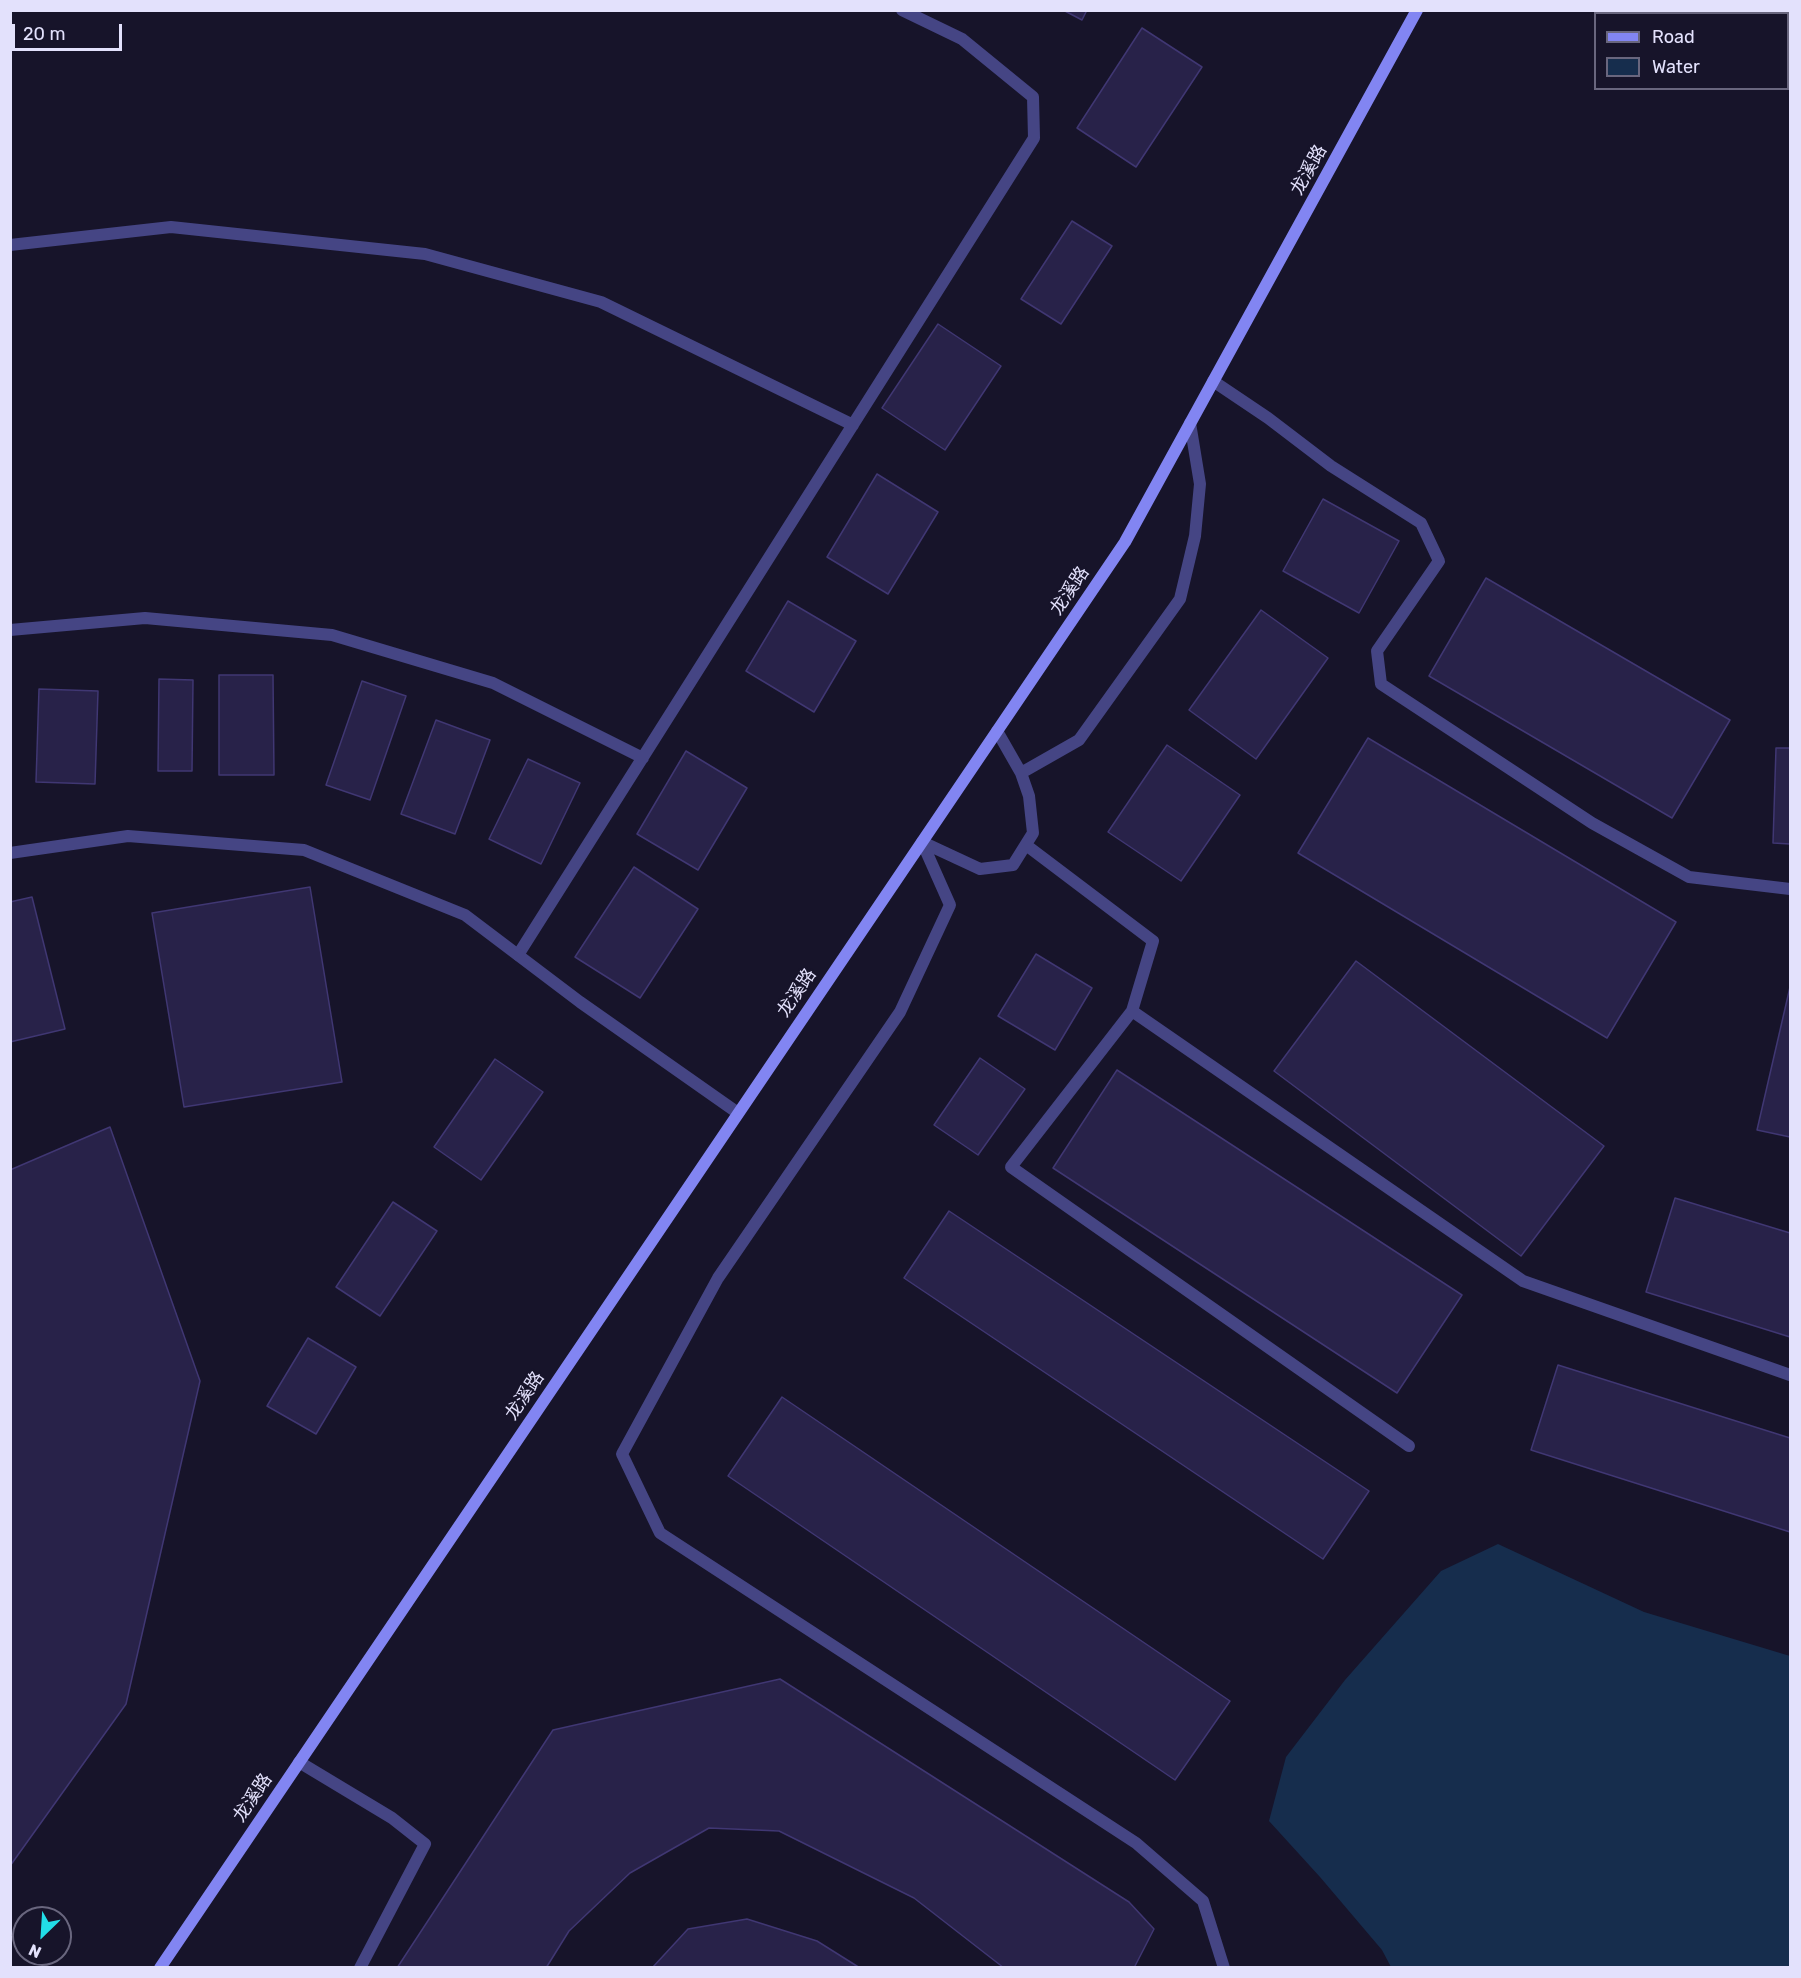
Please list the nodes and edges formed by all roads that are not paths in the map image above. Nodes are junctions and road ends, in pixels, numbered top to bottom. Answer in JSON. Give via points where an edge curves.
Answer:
{"nodes":[{"id":1,"x":902,"y":10,"type":"edge"},
{"id":2,"x":1417,"y":10,"type":"edge"},
{"id":3,"x":10,"y":245,"type":"edge"},
{"id":4,"x":1214,"y":381,"type":"junction"},
{"id":5,"x":1190,"y":423,"type":"junction"},
{"id":6,"x":853,"y":425,"type":"junction"},
{"id":7,"x":10,"y":630,"type":"edge"},
{"id":8,"x":997,"y":731,"type":"junction"},
{"id":9,"x":643,"y":758,"type":"junction"},
{"id":10,"x":1021,"y":773,"type":"junction"},
{"id":11,"x":922,"y":842,"type":"junction"},
{"id":12,"x":1026,"y":845,"type":"junction"},
{"id":13,"x":10,"y":853,"type":"edge"},
{"id":14,"x":1791,"y":889,"type":"edge"},
{"id":15,"x":518,"y":955,"type":"junction"},
{"id":16,"x":1132,"y":1011,"type":"junction"},
{"id":17,"x":738,"y":1113,"type":"junction"},
{"id":18,"x":1791,"y":1375,"type":"edge"},
{"id":19,"x":1409,"y":1446,"type":"dead end"},
{"id":20,"x":299,"y":1762,"type":"junction"},
{"id":21,"x":160,"y":1968,"type":"edge"},
{"id":22,"x":360,"y":1968,"type":"edge"},
{"id":23,"x":1224,"y":1968,"type":"edge"}],
"edges":[{"from":1,"to":6,"type":"street","via":[[963,39],[1033,97],[1034,138]]},
{"from":2,"to":4,"type":"street","name":"龙溪路"},
{"from":3,"to":6,"type":"street","via":[[171,227],[425,254],[600,302]]},
{"from":4,"to":5,"type":"street","name":"龙溪路"},
{"from":4,"to":14,"type":"street","via":[[1331,466],[1420,523],[1439,561],[1377,651],[1381,684],[1592,824],[1689,877]]},
{"from":5,"to":8,"type":"street","name":"龙溪路","via":[[1125,542]]},
{"from":5,"to":10,"type":"street","via":[[1200,484],[1195,536],[1180,599],[1079,740]]},
{"from":6,"to":9,"type":"street"},
{"from":7,"to":9,"type":"street","via":[[145,618],[332,635],[493,683]]},
{"from":8,"to":10,"type":"street"},
{"from":8,"to":11,"type":"street","name":"龙溪路"},
{"from":9,"to":15,"type":"street"},
{"from":10,"to":12,"type":"street","via":[[1029,796],[1033,833]]},
{"from":11,"to":12,"type":"street","via":[[980,869],[1013,865]]},
{"from":11,"to":17,"type":"street","name":"龙溪路"},
{"from":11,"to":23,"type":"street","via":[[950,905],[900,1012],[718,1278],[622,1454],[660,1533],[1136,1843],[1203,1901]]},
{"from":12,"to":16,"type":"street","via":[[1153,941]]},
{"from":13,"to":15,"type":"street","via":[[128,836],[304,849],[465,915]]},
{"from":15,"to":17,"type":"street"},
{"from":16,"to":18,"type":"street","via":[[1523,1281]]},
{"from":16,"to":19,"type":"street","via":[[1011,1167]]},
{"from":17,"to":20,"type":"street","name":"龙溪路"},
{"from":20,"to":21,"type":"street","name":"龙溪路"},
{"from":20,"to":22,"type":"street","via":[[392,1818],[425,1844]]}]}
